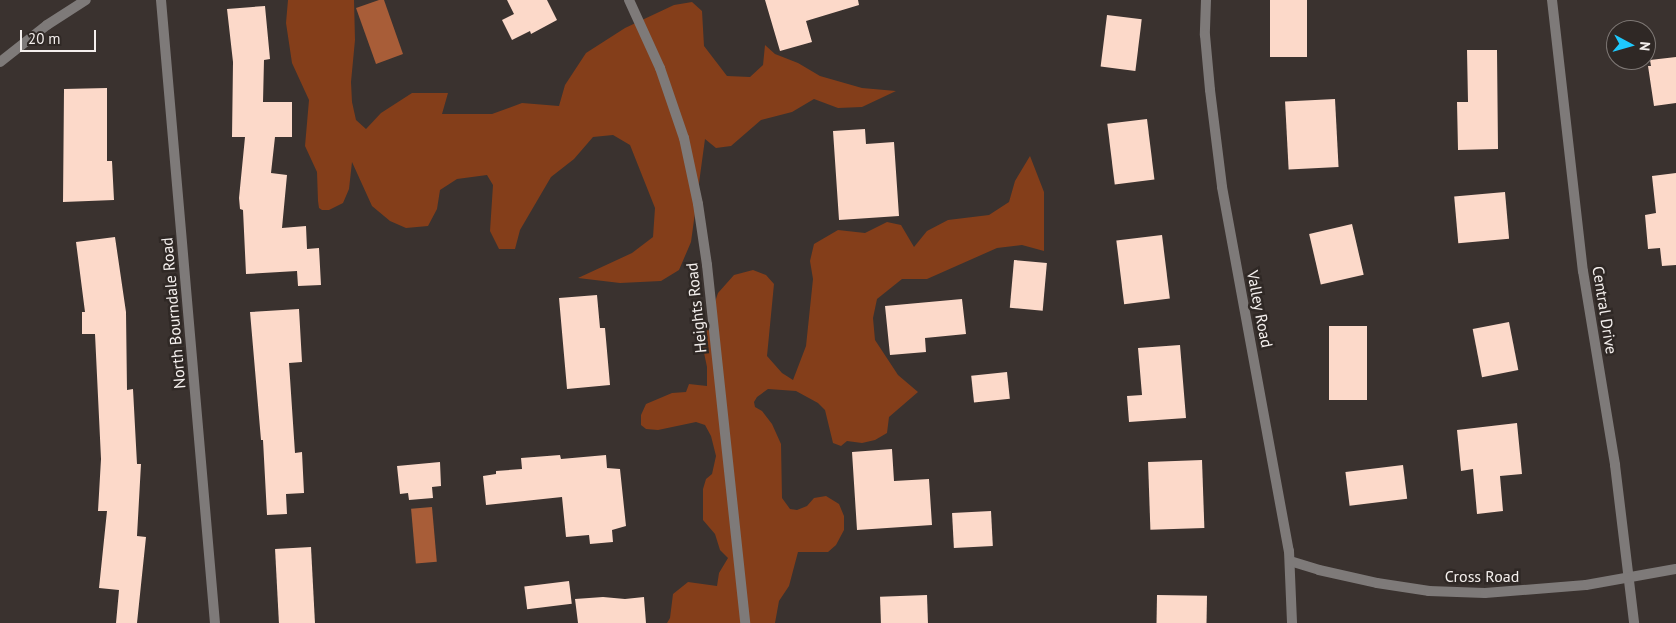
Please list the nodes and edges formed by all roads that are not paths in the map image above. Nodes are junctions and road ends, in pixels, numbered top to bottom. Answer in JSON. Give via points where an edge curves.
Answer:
{"nodes":[{"id":1,"x":86,"y":0,"type":"edge"},
{"id":2,"x":161,"y":0,"type":"edge"},
{"id":3,"x":629,"y":0,"type":"edge"},
{"id":4,"x":1206,"y":0,"type":"edge"},
{"id":5,"x":1552,"y":0,"type":"edge"},
{"id":6,"x":0,"y":62,"type":"edge"},
{"id":7,"x":1290,"y":561,"type":"junction"},
{"id":8,"x":1676,"y":569,"type":"edge"},
{"id":9,"x":1629,"y":577,"type":"junction"},
{"id":10,"x":215,"y":623,"type":"edge"},
{"id":11,"x":745,"y":623,"type":"edge"},
{"id":12,"x":1292,"y":623,"type":"edge"},
{"id":13,"x":1634,"y":623,"type":"edge"}],
"edges":[{"from":1,"to":6,"type":"street","via":[[47,25]]},
{"from":2,"to":10,"type":"street","name":"North Bourndale Road"},
{"from":3,"to":11,"type":"street","name":"Heights Road","via":[[660,68],[681,129],[698,204]]},
{"from":4,"to":7,"type":"street","name":"Valley Road","via":[[1205,35],[1222,187]]},
{"from":5,"to":9,"type":"street","name":"Central Drive","via":[[1583,271],[1615,465]]},
{"from":7,"to":9,"type":"street","name":"Cross Road","via":[[1367,581],[1429,591],[1522,591]]},
{"from":7,"to":12,"type":"street","name":"Valley Road"},
{"from":8,"to":9,"type":"street","name":"Cross Road"},
{"from":9,"to":13,"type":"street","name":"Central Drive"}]}
